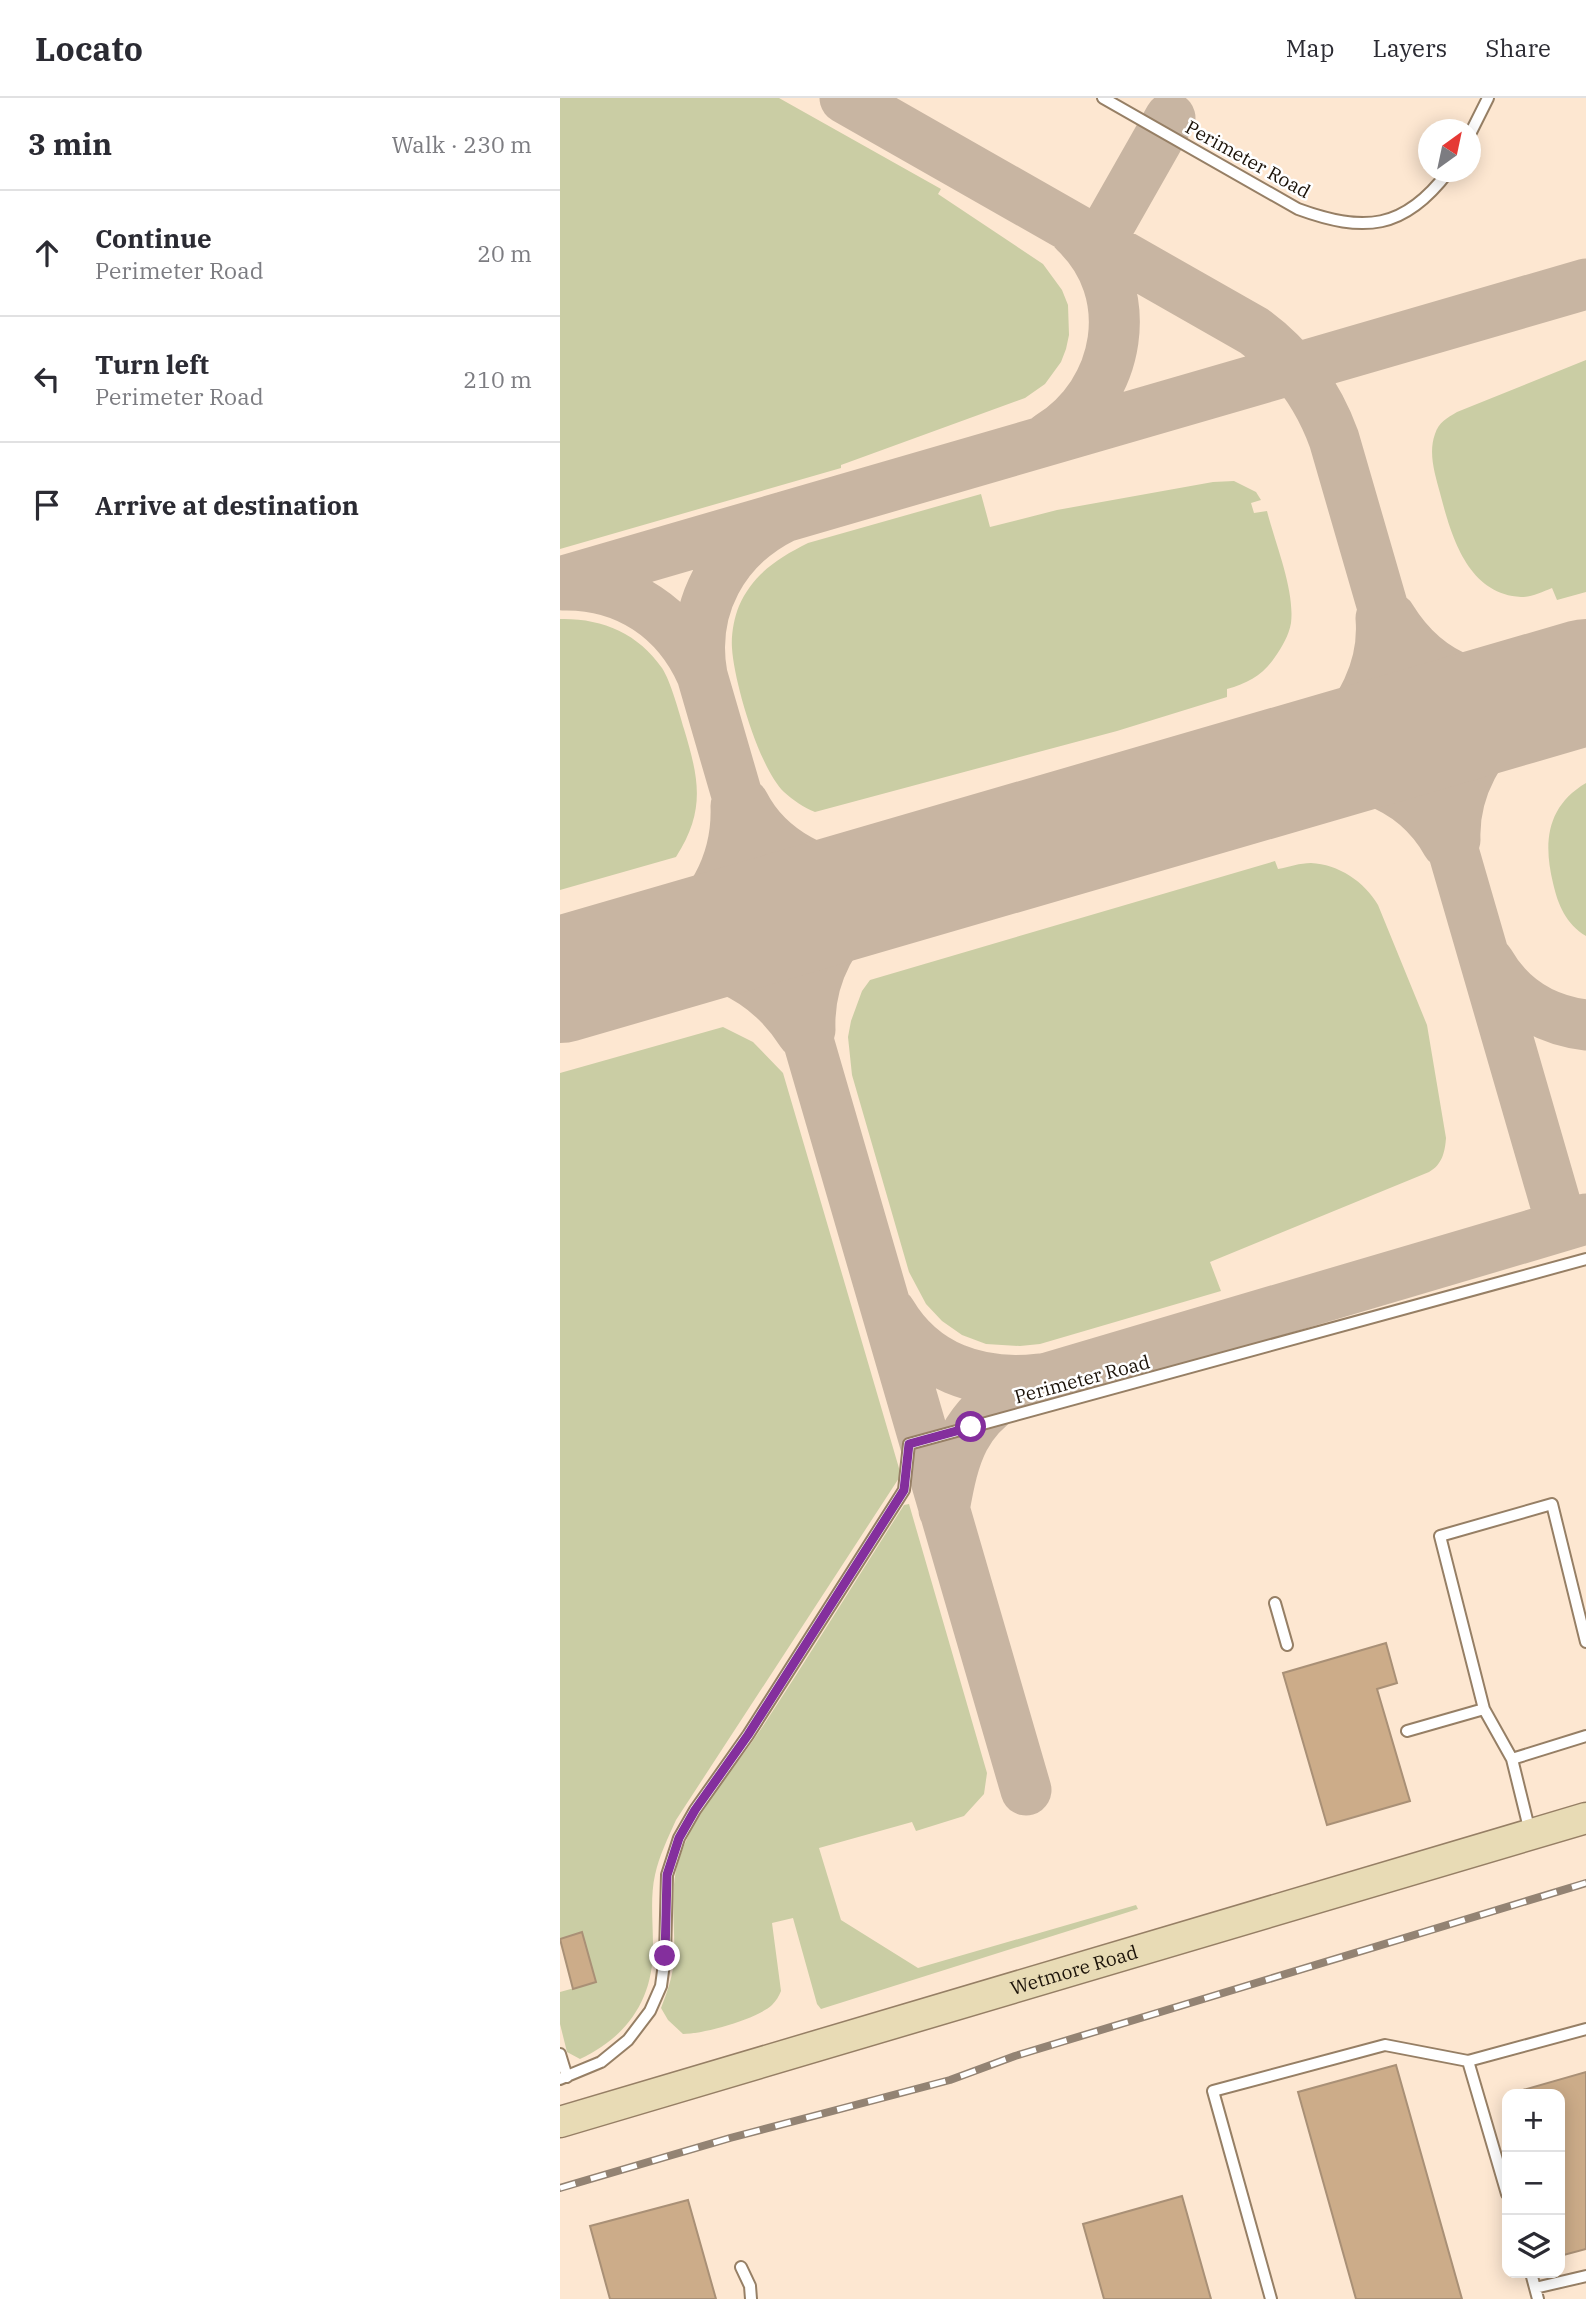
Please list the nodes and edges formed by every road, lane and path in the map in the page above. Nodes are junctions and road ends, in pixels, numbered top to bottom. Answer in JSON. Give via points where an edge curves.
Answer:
{"nodes":[{"id":1,"x":1103,"y":98,"type":"edge"},
{"id":2,"x":1488,"y":98,"type":"edge"},
{"id":3,"x":1478,"y":119,"type":"edge"},
{"id":4,"x":1441,"y":182,"type":"edge"},
{"id":5,"x":1586,"y":1259,"type":"edge"},
{"id":6,"x":1275,"y":1603,"type":"dead end"},
{"id":7,"x":1586,"y":1642,"type":"edge"},
{"id":8,"x":1287,"y":1645,"type":"dead end"},
{"id":9,"x":1484,"y":1709,"type":"junction"},
{"id":10,"x":1407,"y":1731,"type":"dead end"},
{"id":11,"x":1586,"y":1736,"type":"edge"},
{"id":12,"x":1512,"y":1759,"type":"junction"},
{"id":13,"x":1586,"y":1818,"type":"edge"},
{"id":14,"x":1530,"y":1835,"type":"junction"},
{"id":15,"x":1586,"y":2029,"type":"edge"},
{"id":16,"x":560,"y":2053,"type":"edge"},
{"id":17,"x":1468,"y":2061,"type":"junction"},
{"id":18,"x":563,"y":2078,"type":"edge"},
{"id":19,"x":560,"y":2122,"type":"edge"},
{"id":20,"x":1502,"y":2177,"type":"edge"},
{"id":21,"x":741,"y":2267,"type":"dead end"},
{"id":22,"x":1586,"y":2276,"type":"edge"},
{"id":23,"x":1537,"y":2294,"type":"edge"},
{"id":24,"x":751,"y":2299,"type":"edge"},
{"id":25,"x":1271,"y":2299,"type":"edge"}],
"edges":[{"from":1,"to":4,"type":"lane","name":"Perimeter Road","via":[[1298,209],[1329,221],[1360,225],[1385,220],[1416,207]]},
{"from":2,"to":3,"type":"lane"},
{"from":5,"to":18,"type":"lane","name":"Perimeter Road","via":[[909,1444],[904,1490],[679,1838],[667,1875],[661,1986],[650,2011],[628,2040],[601,2062]]},
{"from":6,"to":8,"type":"lane"},
{"from":7,"to":9,"type":"lane","via":[[1552,1504],[1440,1536]]},
{"from":9,"to":10,"type":"lane"},
{"from":9,"to":12,"type":"lane"},
{"from":11,"to":12,"type":"lane"},
{"from":12,"to":14,"type":"lane"},
{"from":13,"to":14,"type":"main road","name":"Wetmore Road"},
{"from":14,"to":19,"type":"main road","name":"Wetmore Road"},
{"from":15,"to":17,"type":"lane"},
{"from":16,"to":18,"type":"lane"},
{"from":17,"to":20,"type":"lane"},
{"from":17,"to":25,"type":"lane","via":[[1385,2045],[1213,2091]]},
{"from":21,"to":24,"type":"lane"},
{"from":22,"to":23,"type":"lane"}]}
